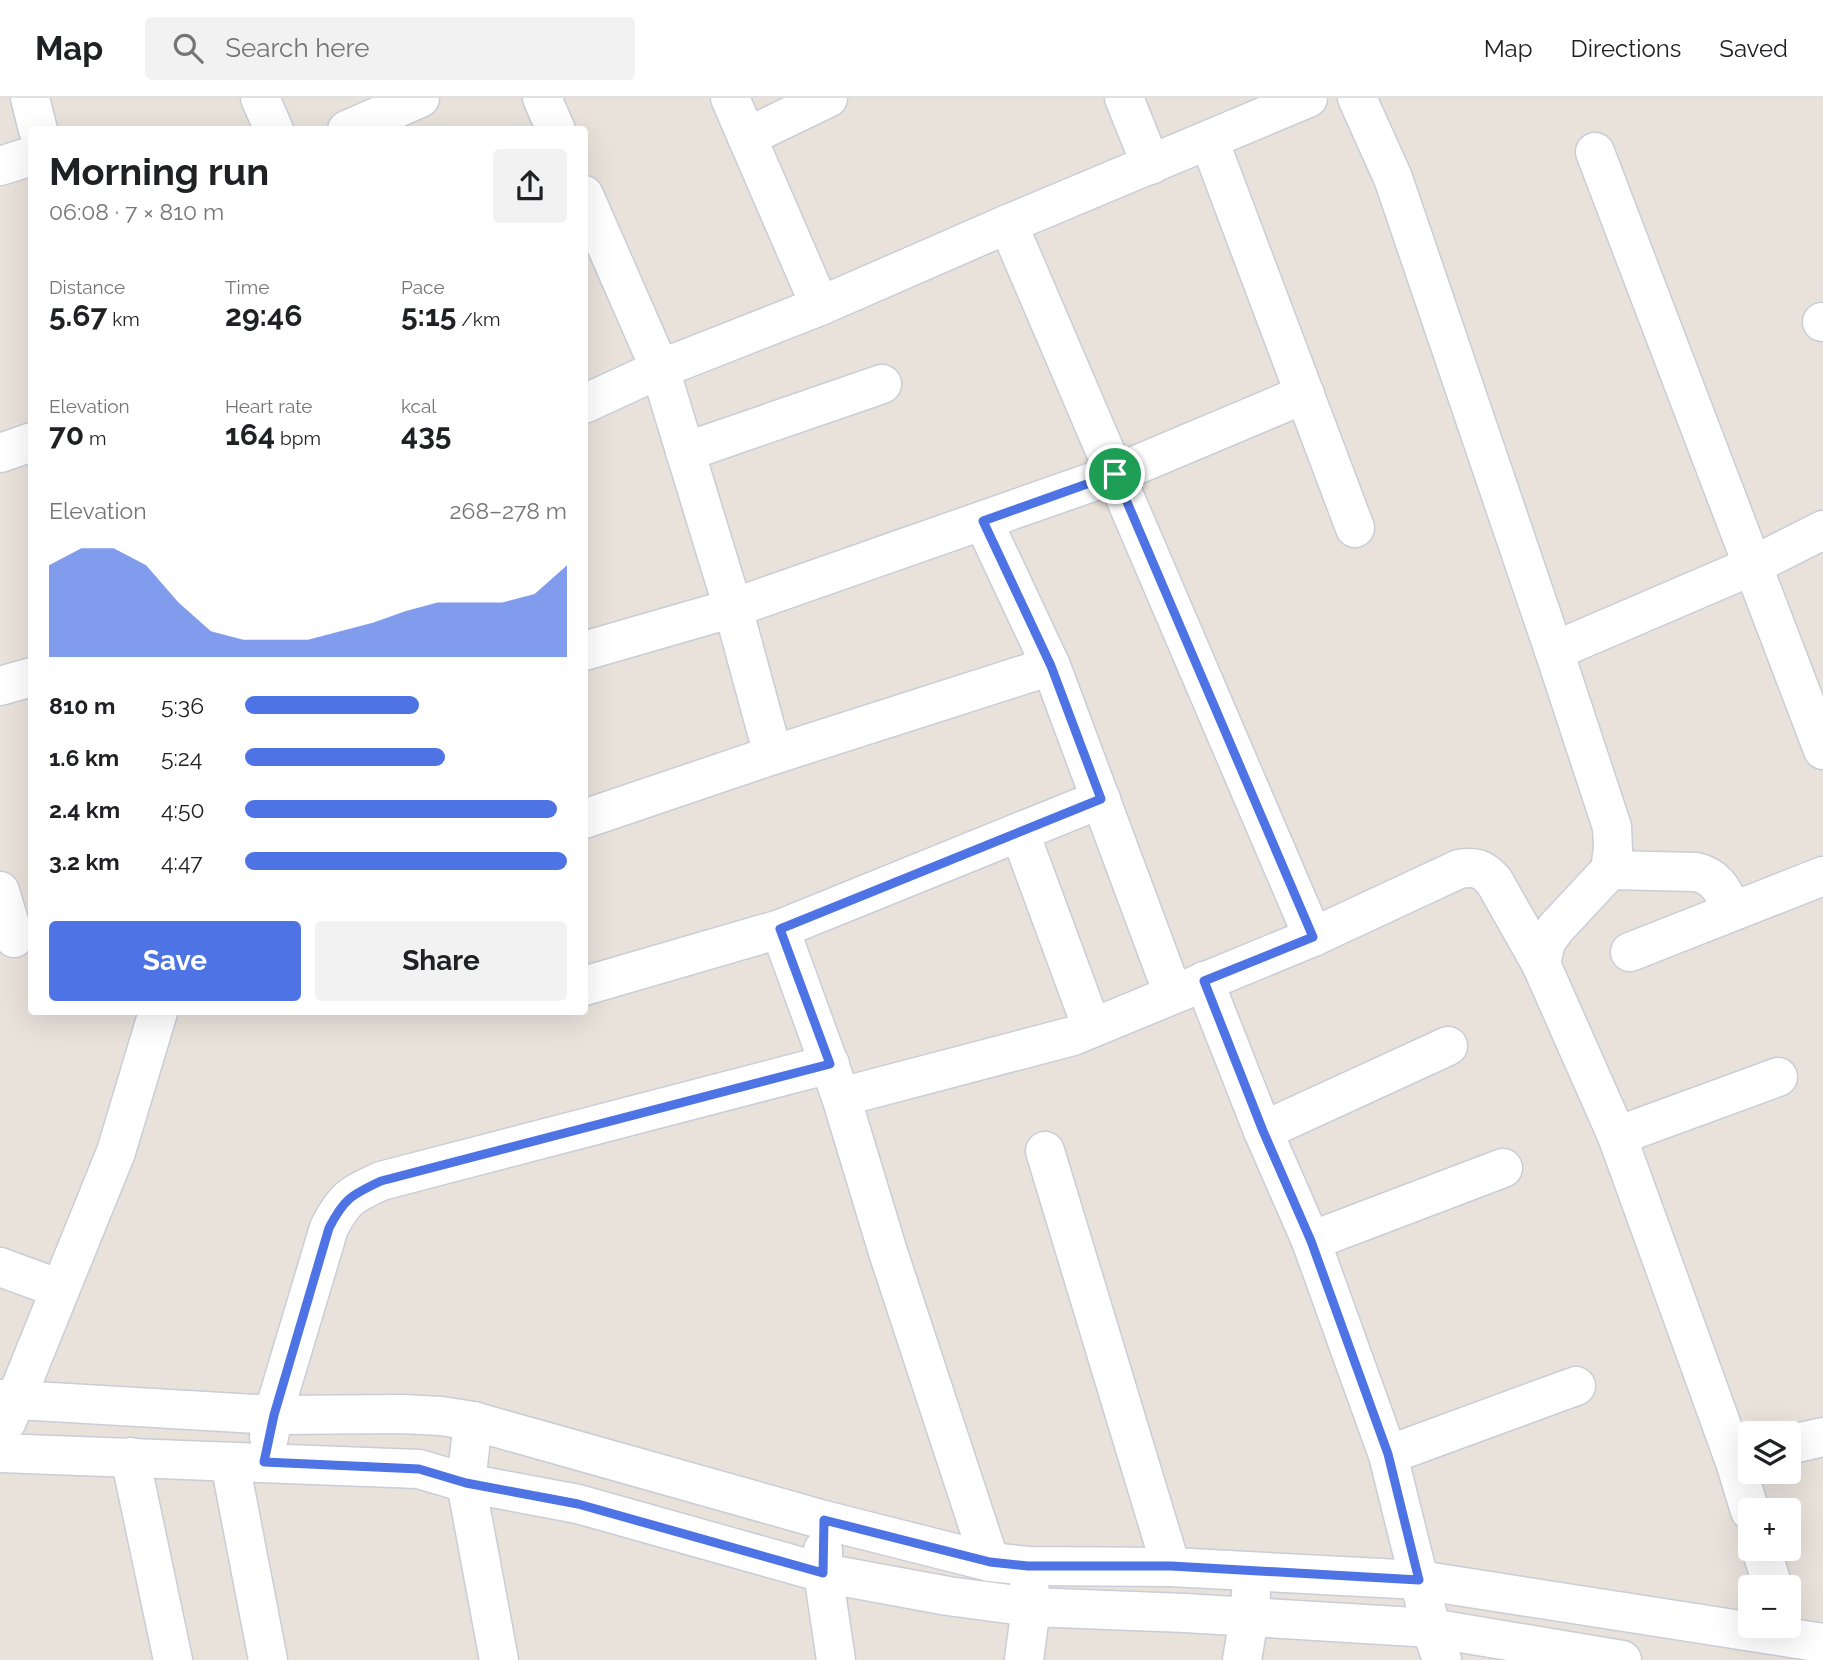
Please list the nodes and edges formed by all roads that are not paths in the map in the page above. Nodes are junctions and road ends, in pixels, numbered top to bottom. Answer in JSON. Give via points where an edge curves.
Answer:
{"nodes":[{"id":1,"x":30,"y":98,"type":"edge"},
{"id":2,"x":260,"y":98,"type":"edge"},
{"id":3,"x":420,"y":98,"type":"edge"},
{"id":4,"x":542,"y":98,"type":"edge"},
{"id":5,"x":730,"y":98,"type":"edge"},
{"id":6,"x":828,"y":98,"type":"edge"},
{"id":7,"x":1124,"y":98,"type":"edge"},
{"id":8,"x":1308,"y":98,"type":"edge"},
{"id":9,"x":1357,"y":98,"type":"edge"},
{"id":10,"x":37,"y":126,"type":"edge"},
{"id":11,"x":272,"y":126,"type":"edge"},
{"id":12,"x":365,"y":126,"type":"edge"},
{"id":13,"x":554,"y":126,"type":"edge"},
{"id":14,"x":747,"y":137,"type":"junction"},
{"id":15,"x":1209,"y":140,"type":"junction"},
{"id":16,"x":1595,"y":152,"type":"dead end"},
{"id":17,"x":28,"y":157,"type":"edge"},
{"id":18,"x":1151,"y":165,"type":"junction"},
{"id":19,"x":0,"y":166,"type":"edge"},
{"id":20,"x":588,"y":204,"type":"edge"},
{"id":21,"x":1008,"y":224,"type":"junction"},
{"id":22,"x":820,"y":306,"type":"junction"},
{"id":23,"x":660,"y":369,"type":"junction"},
{"id":24,"x":881,"y":384,"type":"dead end"},
{"id":25,"x":1305,"y":394,"type":"junction"},
{"id":26,"x":588,"y":402,"type":"edge"},
{"id":27,"x":28,"y":443,"type":"edge"},
{"id":28,"x":685,"y":452,"type":"junction"},
{"id":29,"x":0,"y":453,"type":"edge"},
{"id":30,"x":1115,"y":474,"type":"junction"},
{"id":31,"x":983,"y":521,"type":"junction"},
{"id":32,"x":1355,"y":528,"type":"dead end"},
{"id":33,"x":1823,"y":530,"type":"edge"},
{"id":34,"x":1752,"y":566,"type":"junction"},
{"id":35,"x":733,"y":608,"type":"junction"},
{"id":36,"x":588,"y":650,"type":"edge"},
{"id":37,"x":1554,"y":651,"type":"junction"},
{"id":38,"x":1051,"y":666,"type":"junction"},
{"id":39,"x":28,"y":678,"type":"edge"},
{"id":40,"x":0,"y":686,"type":"edge"},
{"id":41,"x":1823,"y":750,"type":"edge"},
{"id":42,"x":774,"y":755,"type":"junction"},
{"id":43,"x":1101,"y":799,"type":"junction"},
{"id":44,"x":588,"y":818,"type":"edge"},
{"id":45,"x":1020,"y":833,"type":"junction"},
{"id":46,"x":1610,"y":870,"type":"junction"},
{"id":47,"x":1822,"y":878,"type":"edge"},
{"id":48,"x":0,"y":891,"type":"edge"},
{"id":49,"x":1733,"y":911,"type":"junction"},
{"id":50,"x":780,"y":929,"type":"junction"},
{"id":51,"x":1313,"y":937,"type":"junction"},
{"id":52,"x":14,"y":938,"type":"dead end"},
{"id":53,"x":1630,"y":952,"type":"dead end"},
{"id":54,"x":1541,"y":964,"type":"junction"},
{"id":55,"x":588,"y":985,"type":"edge"},
{"id":56,"x":1188,"y":987,"type":"junction"},
{"id":57,"x":157,"y":1015,"type":"edge"},
{"id":58,"x":1092,"y":1028,"type":"junction"},
{"id":59,"x":1448,"y":1046,"type":"dead end"},
{"id":60,"x":1778,"y":1077,"type":"dead end"},
{"id":61,"x":836,"y":1081,"type":"junction"},
{"id":62,"x":1263,"y":1131,"type":"junction"},
{"id":63,"x":1617,"y":1136,"type":"junction"},
{"id":64,"x":1045,"y":1151,"type":"dead end"},
{"id":65,"x":1503,"y":1168,"type":"dead end"},
{"id":66,"x":1311,"y":1241,"type":"junction"},
{"id":67,"x":0,"y":1267,"type":"edge"},
{"id":68,"x":60,"y":1289,"type":"junction"},
{"id":69,"x":1576,"y":1386,"type":"dead end"},
{"id":70,"x":8,"y":1399,"type":"edge"},
{"id":71,"x":274,"y":1415,"type":"junction"},
{"id":72,"x":473,"y":1421,"type":"junction"},
{"id":73,"x":1823,"y":1437,"type":"edge"},
{"id":74,"x":0,"y":1439,"type":"edge"},
{"id":75,"x":1801,"y":1443,"type":"edge"},
{"id":76,"x":1738,"y":1447,"type":"edge"},
{"id":77,"x":0,"y":1453,"type":"edge"},
{"id":78,"x":1388,"y":1454,"type":"junction"},
{"id":79,"x":131,"y":1457,"type":"junction"},
{"id":80,"x":247,"y":1462,"type":"junction"},
{"id":81,"x":466,"y":1483,"type":"junction"},
{"id":82,"x":824,"y":1520,"type":"junction"},
{"id":83,"x":990,"y":1562,"type":"junction"},
{"id":84,"x":1028,"y":1566,"type":"junction"},
{"id":85,"x":1171,"y":1566,"type":"junction"},
{"id":86,"x":1252,"y":1571,"type":"junction"},
{"id":87,"x":823,"y":1573,"type":"junction"},
{"id":88,"x":1419,"y":1580,"type":"junction"},
{"id":89,"x":1031,"y":1607,"type":"junction"},
{"id":90,"x":1249,"y":1618,"type":"junction"},
{"id":91,"x":1797,"y":1642,"type":"edge"},
{"id":92,"x":1436,"y":1644,"type":"edge"},
{"id":93,"x":173,"y":1660,"type":"edge"},
{"id":94,"x":268,"y":1660,"type":"edge"},
{"id":95,"x":499,"y":1660,"type":"edge"},
{"id":96,"x":836,"y":1660,"type":"edge"},
{"id":97,"x":1024,"y":1660,"type":"edge"},
{"id":98,"x":1242,"y":1660,"type":"edge"},
{"id":99,"x":1622,"y":1660,"type":"edge"}],
"edges":[{"from":1,"to":10,"type":"street"},
{"from":2,"to":11,"type":"street"},
{"from":3,"to":12,"type":"street"},
{"from":4,"to":13,"type":"street"},
{"from":5,"to":14,"type":"street"},
{"from":6,"to":14,"type":"street"},
{"from":7,"to":18,"type":"street"},
{"from":8,"to":15,"type":"street"},
{"from":9,"to":37,"type":"street","via":[[1393,178]]},
{"from":14,"to":22,"type":"street"},
{"from":15,"to":18,"type":"street"},
{"from":15,"to":25,"type":"street"},
{"from":16,"to":34,"type":"street"},
{"from":17,"to":19,"type":"street"},
{"from":18,"to":21,"type":"street"},
{"from":20,"to":23,"type":"street"},
{"from":21,"to":22,"type":"street"},
{"from":21,"to":30,"type":"street"},
{"from":22,"to":23,"type":"street"},
{"from":23,"to":26,"type":"street"},
{"from":23,"to":28,"type":"street"},
{"from":24,"to":28,"type":"street"},
{"from":25,"to":30,"type":"street"},
{"from":25,"to":32,"type":"street"},
{"from":27,"to":29,"type":"street"},
{"from":28,"to":35,"type":"street"},
{"from":30,"to":31,"type":"street"},
{"from":30,"to":51,"type":"street"},
{"from":31,"to":35,"type":"street"},
{"from":31,"to":38,"type":"street"},
{"from":33,"to":34,"type":"street"},
{"from":34,"to":37,"type":"street"},
{"from":34,"to":41,"type":"street"},
{"from":35,"to":36,"type":"street"},
{"from":35,"to":42,"type":"street"},
{"from":37,"to":46,"type":"street","via":[[1612,827]]},
{"from":38,"to":42,"type":"street"},
{"from":38,"to":43,"type":"street"},
{"from":39,"to":40,"type":"street"},
{"from":42,"to":44,"type":"street"},
{"from":43,"to":45,"type":"street"},
{"from":43,"to":56,"type":"street"},
{"from":45,"to":50,"type":"street"},
{"from":45,"to":58,"type":"street"},
{"from":46,"to":49,"type":"street","via":[[1708,875],[1718,882]]},
{"from":46,"to":54,"type":"street","via":[[1556,928],[1546,942]]},
{"from":47,"to":49,"type":"street"},
{"from":48,"to":52,"type":"street"},
{"from":49,"to":53,"type":"street"},
{"from":50,"to":55,"type":"street"},
{"from":50,"to":61,"type":"street"},
{"from":51,"to":54,"type":"street","via":[[1473,866],[1493,881]]},
{"from":51,"to":56,"type":"street"},
{"from":54,"to":63,"type":"street"},
{"from":56,"to":58,"type":"street"},
{"from":56,"to":62,"type":"street"},
{"from":57,"to":68,"type":"street","via":[[116,1152]]},
{"from":58,"to":61,"type":"street","via":[[1044,1045]]},
{"from":59,"to":62,"type":"street"},
{"from":60,"to":63,"type":"street"},
{"from":61,"to":71,"type":"street","via":[[381,1181],[359,1191],[340,1206],[329,1228]]},
{"from":61,"to":83,"type":"street"},
{"from":62,"to":66,"type":"street"},
{"from":63,"to":76,"type":"street"},
{"from":64,"to":85,"type":"street"},
{"from":65,"to":66,"type":"street"},
{"from":66,"to":78,"type":"street"},
{"from":67,"to":68,"type":"street"},
{"from":68,"to":70,"type":"street"},
{"from":69,"to":78,"type":"street"},
{"from":70,"to":71,"type":"street"},
{"from":70,"to":74,"type":"street"},
{"from":71,"to":72,"type":"street","via":[[441,1416]]},
{"from":71,"to":80,"type":"street"},
{"from":72,"to":81,"type":"street"},
{"from":72,"to":82,"type":"street"},
{"from":73,"to":75,"type":"street"},
{"from":77,"to":79,"type":"street"},
{"from":78,"to":88,"type":"street"},
{"from":79,"to":80,"type":"street"},
{"from":79,"to":93,"type":"street"},
{"from":80,"to":81,"type":"street","via":[[419,1469]]},
{"from":80,"to":94,"type":"street"},
{"from":81,"to":87,"type":"street","via":[[578,1504]]},
{"from":81,"to":95,"type":"street"},
{"from":82,"to":83,"type":"street"},
{"from":82,"to":87,"type":"street"},
{"from":83,"to":84,"type":"street"},
{"from":84,"to":85,"type":"street"},
{"from":84,"to":89,"type":"street"},
{"from":85,"to":86,"type":"street"},
{"from":86,"to":88,"type":"street"},
{"from":86,"to":90,"type":"street"},
{"from":87,"to":89,"type":"street"},
{"from":87,"to":96,"type":"street"},
{"from":88,"to":91,"type":"street"},
{"from":88,"to":92,"type":"street"},
{"from":89,"to":90,"type":"street"},
{"from":89,"to":97,"type":"street"},
{"from":90,"to":92,"type":"street"},
{"from":90,"to":98,"type":"street"},
{"from":92,"to":99,"type":"street"}]}
